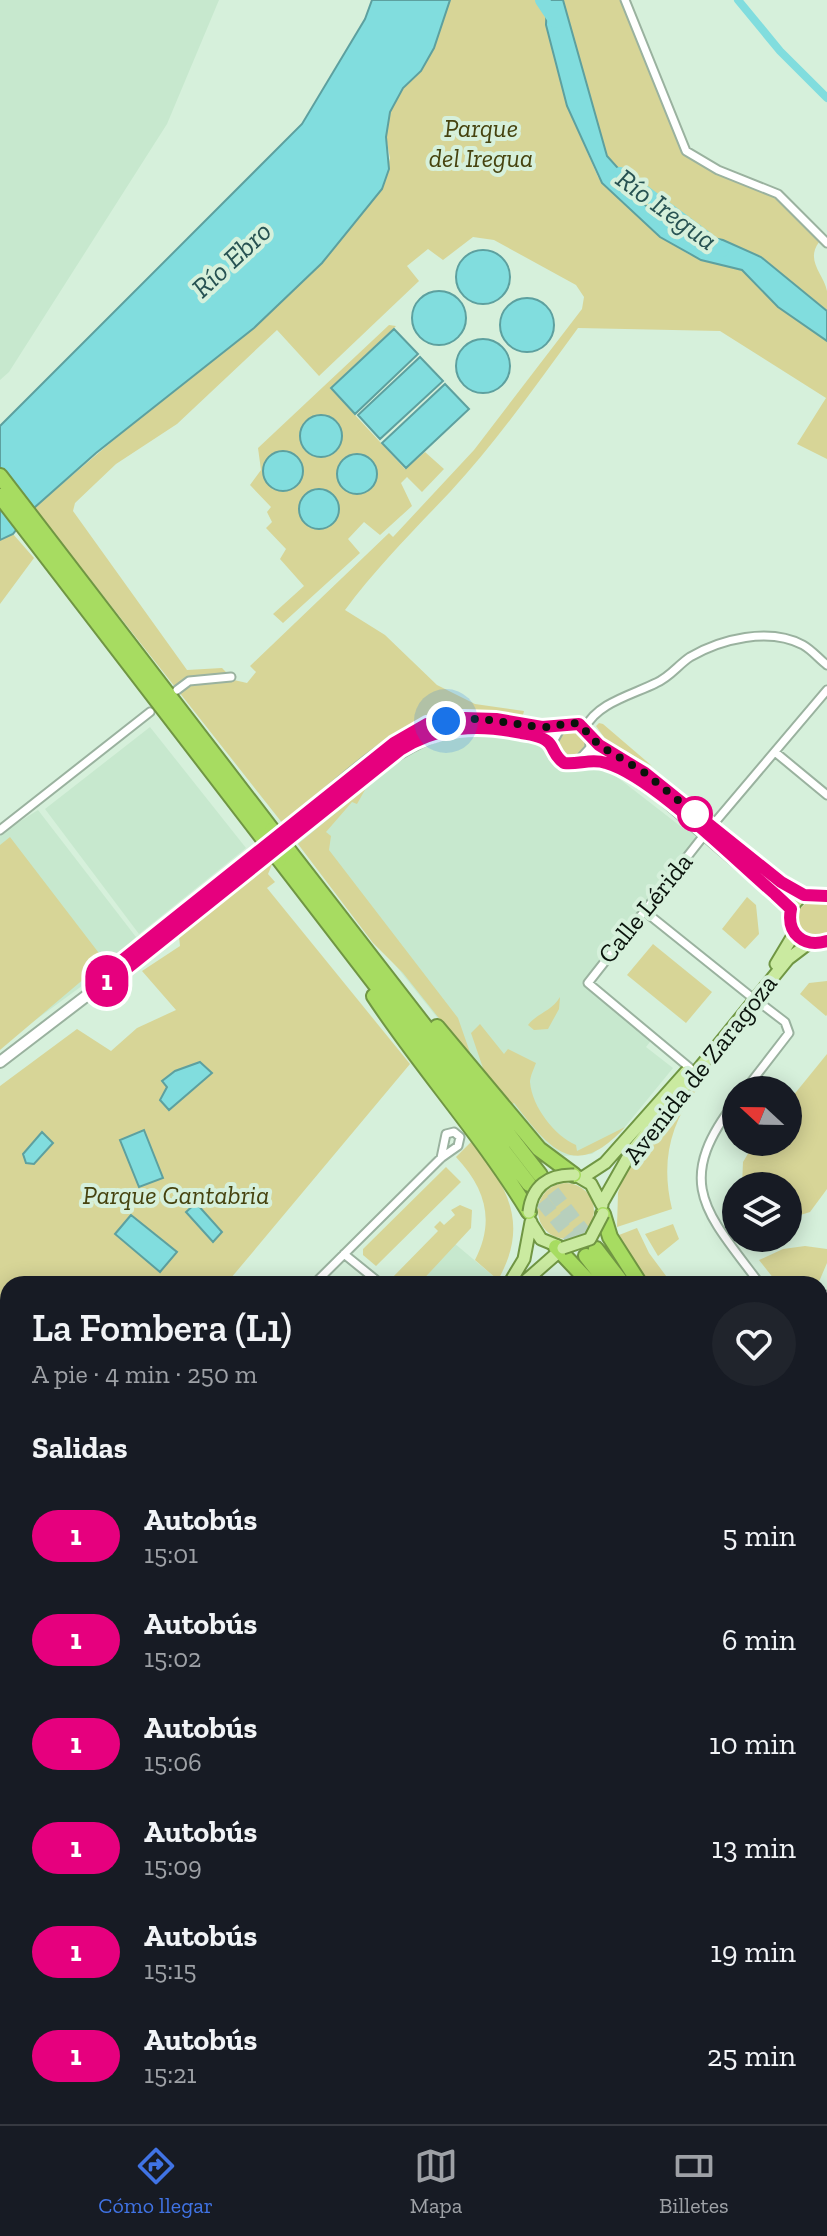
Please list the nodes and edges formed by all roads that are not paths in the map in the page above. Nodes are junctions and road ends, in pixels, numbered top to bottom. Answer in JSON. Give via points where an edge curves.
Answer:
{"nodes":[{"id":1,"x":625,"y":0,"type":"edge"},
{"id":2,"x":827,"y":243,"type":"edge"},
{"id":3,"x":0,"y":476,"type":"edge"},
{"id":4,"x":0,"y":496,"type":"edge"},
{"id":5,"x":63,"y":568,"type":"junction"},
{"id":6,"x":827,"y":665,"type":"edge"},
{"id":7,"x":231,"y":677,"type":"dead end"},
{"id":8,"x":177,"y":690,"type":"dead end"},
{"id":9,"x":827,"y":690,"type":"edge"},
{"id":10,"x":150,"y":712,"type":"dead end"},
{"id":11,"x":560,"y":726,"type":"junction"},
{"id":12,"x":588,"y":733,"type":"junction"},
{"id":13,"x":550,"y":744,"type":"junction"},
{"id":14,"x":775,"y":752,"type":"junction"},
{"id":15,"x":579,"y":762,"type":"junction"},
{"id":16,"x":827,"y":795,"type":"edge"},
{"id":17,"x":679,"y":806,"type":"junction"},
{"id":18,"x":0,"y":830,"type":"edge"},
{"id":19,"x":708,"y":831,"type":"junction"},
{"id":20,"x":277,"y":843,"type":"junction"},
{"id":21,"x":307,"y":875,"type":"junction"},
{"id":22,"x":825,"y":894,"type":"edge"},
{"id":23,"x":804,"y":895,"type":"junction"},
{"id":24,"x":791,"y":909,"type":"junction"},
{"id":25,"x":643,"y":910,"type":"junction"},
{"id":26,"x":794,"y":934,"type":"junction"},
{"id":27,"x":827,"y":941,"type":"edge"},
{"id":28,"x":809,"y":943,"type":"junction"},
{"id":29,"x":349,"y":950,"type":"junction"},
{"id":30,"x":752,"y":997,"type":"junction"},
{"id":31,"x":0,"y":1062,"type":"edge"},
{"id":32,"x":690,"y":1068,"type":"junction"},
{"id":33,"x":756,"y":1076,"type":"edge"},
{"id":34,"x":722,"y":1119,"type":"edge"},
{"id":35,"x":441,"y":1158,"type":"dead end"},
{"id":36,"x":578,"y":1176,"type":"junction"},
{"id":37,"x":603,"y":1209,"type":"junction"},
{"id":38,"x":530,"y":1217,"type":"junction"},
{"id":39,"x":560,"y":1249,"type":"junction"},
{"id":40,"x":344,"y":1254,"type":"junction"},
{"id":41,"x":322,"y":1276,"type":"edge"},
{"id":42,"x":371,"y":1276,"type":"edge"},
{"id":43,"x":514,"y":1276,"type":"edge"},
{"id":44,"x":531,"y":1276,"type":"edge"},
{"id":45,"x":536,"y":1276,"type":"edge"},
{"id":46,"x":582,"y":1276,"type":"edge"},
{"id":47,"x":584,"y":1276,"type":"edge"},
{"id":48,"x":604,"y":1276,"type":"edge"},
{"id":49,"x":615,"y":1276,"type":"edge"},
{"id":50,"x":635,"y":1276,"type":"edge"},
{"id":51,"x":754,"y":1276,"type":"edge"}],
"edges":[{"from":1,"to":2,"type":"street","via":[[686,151],[778,194]]},
{"from":3,"to":5,"type":"highway"},
{"from":4,"to":5,"type":"highway"},
{"from":5,"to":20,"type":"highway"},
{"from":6,"to":12,"type":"street","via":[[804,645],[785,640],[741,638],[710,646],[666,679],[598,711]]},
{"from":7,"to":8,"type":"street","via":[[189,681]]},
{"from":9,"to":14,"type":"street","name":"Calle Lérida"},
{"from":10,"to":18,"type":"street"},
{"from":11,"to":12,"type":"main road","via":[[573,723]]},
{"from":11,"to":13,"type":"main road"},
{"from":11,"to":20,"type":"main road","via":[[464,718],[427,724],[394,743]]},
{"from":12,"to":15,"type":"main road","via":[[591,749]]},
{"from":12,"to":17,"type":"main road"},
{"from":13,"to":15,"type":"main road","via":[[564,763]]},
{"from":13,"to":20,"type":"main road","via":[[496,727],[466,726],[433,734],[400,750]]},
{"from":14,"to":16,"type":"street"},
{"from":14,"to":19,"type":"street","name":"Calle Lérida"},
{"from":15,"to":17,"type":"main road","via":[[601,761],[619,768]]},
{"from":17,"to":19,"type":"main road"},
{"from":19,"to":23,"type":"main road"},
{"from":19,"to":24,"type":"main road"},
{"from":19,"to":25,"type":"street","name":"Calle Lérida"},
{"from":20,"to":21,"type":"highway"},
{"from":20,"to":29,"type":"highway"},
{"from":20,"to":31,"type":"main road","via":[[125,970]]},
{"from":21,"to":29,"type":"highway","via":[[534,1180]]},
{"from":21,"to":36,"type":"highway","via":[[539,1149]]},
{"from":22,"to":23,"type":"main road"},
{"from":23,"to":24,"type":"main road"},
{"from":24,"to":26,"type":"main road"},
{"from":25,"to":30,"type":"street"},
{"from":25,"to":32,"type":"street","name":"Calle Lérida","via":[[588,983]]},
{"from":26,"to":28,"type":"main road"},
{"from":26,"to":30,"type":"main road","name":"Avenida de Zaragoza"},
{"from":27,"to":28,"type":"main road"},
{"from":28,"to":30,"type":"main road","name":"Avenida de Zaragoza"},
{"from":29,"to":38,"type":"highway","via":[[411,1051],[510,1178]]},
{"from":30,"to":32,"type":"main road","name":"Avenida de Zaragoza"},
{"from":30,"to":33,"type":"street","via":[[785,1022],[789,1033]]},
{"from":30,"to":37,"type":"main road","name":"Avenida de Zaragoza","via":[[631,1152]]},
{"from":32,"to":36,"type":"main road","name":"Avenida de Zaragoza","via":[[605,1163]]},
{"from":34,"to":51,"type":"street","via":[[705,1149],[701,1192],[718,1227]]},
{"from":35,"to":40,"type":"street"},
{"from":36,"to":37,"type":"main road","via":[[598,1193]]},
{"from":36,"to":38,"type":"main road","bridge":true,"via":[[563,1174],[542,1183],[530,1201]]},
{"from":37,"to":39,"type":"main road","bridge":true,"via":[[590,1239]]},
{"from":37,"to":50,"type":"highway","via":[[612,1241]]},
{"from":38,"to":39,"type":"main road","via":[[541,1239]]},
{"from":38,"to":43,"type":"main road","via":[[524,1259]]},
{"from":39,"to":44,"type":"main road"},
{"from":39,"to":47,"type":"highway"},
{"from":40,"to":41,"type":"street"},
{"from":40,"to":42,"type":"street"},
{"from":45,"to":46,"type":"street","via":[[563,1262]]},
{"from":48,"to":49,"type":"highway","via":[[591,1252]]}]}
